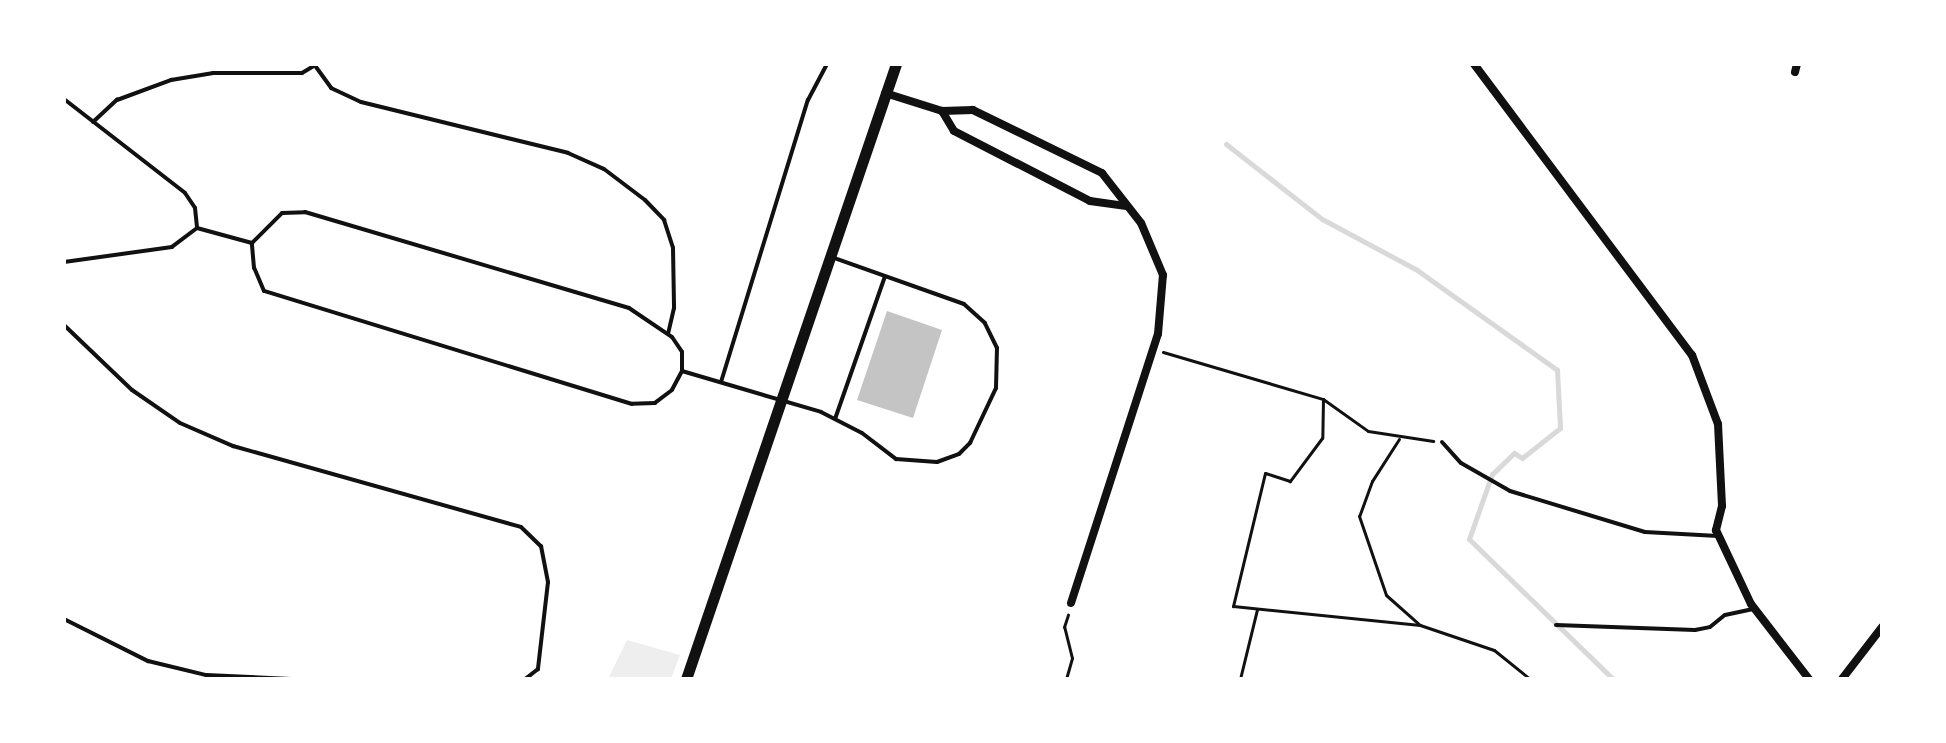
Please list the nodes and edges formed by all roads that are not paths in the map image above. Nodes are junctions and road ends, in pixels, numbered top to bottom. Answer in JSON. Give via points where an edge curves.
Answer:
{"nodes":[{"id":1,"x":827,"y":64,"type":"edge"},
{"id":2,"x":896,"y":64,"type":"edge"},
{"id":3,"x":1474,"y":64,"type":"edge"},
{"id":4,"x":316,"y":66,"type":"edge"},
{"id":5,"x":885,"y":93,"type":"junction"},
{"id":6,"x":64,"y":99,"type":"edge"},
{"id":7,"x":942,"y":111,"type":"junction"},
{"id":8,"x":93,"y":122,"type":"junction"},
{"id":9,"x":1125,"y":206,"type":"junction"},
{"id":10,"x":197,"y":228,"type":"junction"},
{"id":11,"x":252,"y":243,"type":"junction"},
{"id":12,"x":831,"y":257,"type":"junction"},
{"id":13,"x":64,"y":262,"type":"edge"},
{"id":14,"x":885,"y":276,"type":"junction"},
{"id":15,"x":64,"y":325,"type":"edge"},
{"id":16,"x":668,"y":333,"type":"junction"},
{"id":17,"x":682,"y":371,"type":"junction"},
{"id":18,"x":721,"y":382,"type":"junction"},
{"id":19,"x":782,"y":399,"type":"junction"},
{"id":20,"x":835,"y":419,"type":"junction"},
{"id":21,"x":1442,"y":442,"type":"road end"},
{"id":22,"x":1718,"y":536,"type":"junction"},
{"id":23,"x":1071,"y":603,"type":"road end"},
{"id":24,"x":1754,"y":609,"type":"junction"},
{"id":25,"x":64,"y":619,"type":"edge"},
{"id":26,"x":1556,"y":625,"type":"dead end"},
{"id":27,"x":1882,"y":627,"type":"edge"},
{"id":28,"x":247,"y":678,"type":"edge"},
{"id":29,"x":291,"y":679,"type":"edge"},
{"id":30,"x":525,"y":679,"type":"edge"},
{"id":31,"x":686,"y":679,"type":"edge"},
{"id":32,"x":1809,"y":679,"type":"edge"},
{"id":33,"x":1842,"y":679,"type":"edge"}],
"edges":[{"from":1,"to":18,"type":"lane","via":[[808,100]]},
{"from":2,"to":5,"type":"street"},
{"from":3,"to":22,"type":"street","via":[[1676,330],[1702,373],[1720,442]]},
{"from":4,"to":8,"type":"lane","via":[[302,73],[213,73],[171,80],[117,100]]},
{"from":4,"to":16,"type":"lane","via":[[331,88],[361,102],[568,153],[604,169],[645,200],[664,220],[673,248],[674,308]]},
{"from":5,"to":7,"type":"street"},
{"from":5,"to":12,"type":"street"},
{"from":6,"to":8,"type":"lane"},
{"from":7,"to":9,"type":"street","via":[[954,131],[1090,201]]},
{"from":7,"to":9,"type":"street","via":[[973,110],[1102,173]]},
{"from":8,"to":10,"type":"lane","via":[[185,193],[195,208]]},
{"from":9,"to":23,"type":"street","via":[[1157,250],[1163,308]]},
{"from":10,"to":11,"type":"lane"},
{"from":10,"to":13,"type":"lane","via":[[172,247]]},
{"from":11,"to":16,"type":"lane","via":[[282,213],[305,212],[629,308]]},
{"from":11,"to":17,"type":"lane","via":[[254,268],[264,291],[632,404],[655,403],[672,390]]},
{"from":12,"to":14,"type":"lane"},
{"from":12,"to":19,"type":"street"},
{"from":14,"to":20,"type":"lane"},
{"from":14,"to":20,"type":"lane","via":[[964,304],[985,323],[997,348],[996,388],[970,443],[959,454],[937,462],[896,459]]},
{"from":15,"to":30,"type":"lane","via":[[132,390],[180,423],[233,446],[521,527],[541,546],[548,582],[538,669]]},
{"from":16,"to":17,"type":"lane","via":[[682,352]]},
{"from":17,"to":18,"type":"lane"},
{"from":18,"to":19,"type":"lane"},
{"from":19,"to":20,"type":"lane"},
{"from":19,"to":31,"type":"street"},
{"from":21,"to":22,"type":"lane","via":[[1461,463],[1510,491],[1645,532]]},
{"from":22,"to":24,"type":"street"},
{"from":24,"to":26,"type":"lane","via":[[1725,615],[1710,627],[1695,630]]},
{"from":24,"to":32,"type":"street"},
{"from":25,"to":28,"type":"lane","via":[[148,661]]},
{"from":27,"to":33,"type":"street"},
{"from":28,"to":29,"type":"lane"}]}
